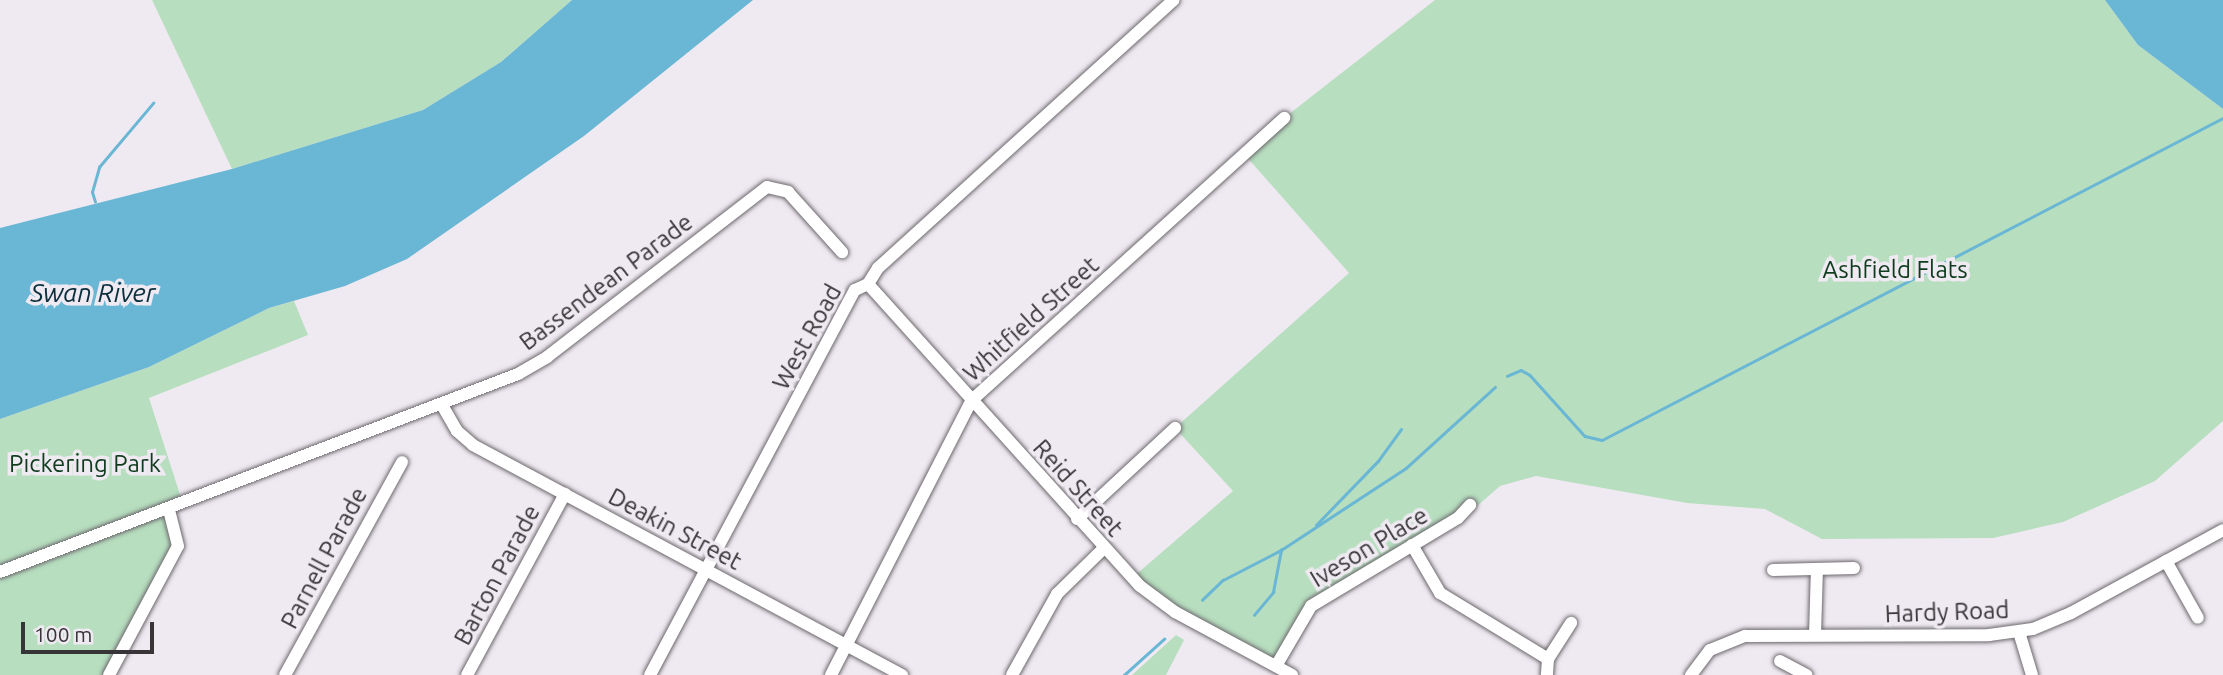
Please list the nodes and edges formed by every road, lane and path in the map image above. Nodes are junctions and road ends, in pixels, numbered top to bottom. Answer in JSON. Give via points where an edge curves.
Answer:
{"nodes":[{"id":1,"x":1174,"y":0,"type":"edge"},
{"id":2,"x":1284,"y":118,"type":"dead end"},
{"id":3,"x":842,"y":252,"type":"dead end"},
{"id":4,"x":868,"y":284,"type":"junction"},
{"id":5,"x":972,"y":400,"type":"junction"},
{"id":6,"x":443,"y":405,"type":"junction"},
{"id":7,"x":1175,"y":428,"type":"dead end"},
{"id":8,"x":402,"y":462,"type":"dead end"},
{"id":9,"x":565,"y":494,"type":"junction"},
{"id":10,"x":1470,"y":505,"type":"dead end"},
{"id":11,"x":169,"y":509,"type":"junction"},
{"id":12,"x":1077,"y":519,"type":"junction"},
{"id":13,"x":2223,"y":530,"type":"edge"},
{"id":14,"x":1412,"y":545,"type":"junction"},
{"id":15,"x":1103,"y":549,"type":"junction"},
{"id":16,"x":2166,"y":561,"type":"junction"},
{"id":17,"x":1854,"y":568,"type":"dead end"},
{"id":18,"x":1817,"y":569,"type":"junction"},
{"id":19,"x":706,"y":570,"type":"junction"},
{"id":20,"x":1773,"y":570,"type":"dead end"},
{"id":21,"x":0,"y":572,"type":"edge"},
{"id":22,"x":2198,"y":618,"type":"dead end"},
{"id":23,"x":1571,"y":623,"type":"dead end"},
{"id":24,"x":2019,"y":632,"type":"junction"},
{"id":25,"x":1815,"y":635,"type":"junction"},
{"id":26,"x":846,"y":645,"type":"junction"},
{"id":27,"x":1548,"y":659,"type":"junction"},
{"id":28,"x":1780,"y":661,"type":"dead end"},
{"id":29,"x":1276,"y":666,"type":"junction"},
{"id":30,"x":109,"y":675,"type":"edge"},
{"id":31,"x":285,"y":675,"type":"edge"},
{"id":32,"x":467,"y":675,"type":"edge"},
{"id":33,"x":650,"y":675,"type":"edge"},
{"id":34,"x":831,"y":675,"type":"edge"},
{"id":35,"x":902,"y":675,"type":"edge"},
{"id":36,"x":1012,"y":675,"type":"edge"},
{"id":37,"x":1292,"y":675,"type":"edge"},
{"id":38,"x":1547,"y":675,"type":"edge"},
{"id":39,"x":1691,"y":675,"type":"edge"},
{"id":40,"x":1806,"y":675,"type":"edge"},
{"id":41,"x":2032,"y":675,"type":"edge"}],
"edges":[{"from":1,"to":4,"type":"street","name":"West Road","via":[[878,268]]},
{"from":2,"to":5,"type":"street","name":"Whitfield Street"},
{"from":3,"to":6,"type":"street","name":"Bassendean Parade","via":[[788,192],[767,187],[548,357]]},
{"from":4,"to":5,"type":"street","name":"Reid Street"},
{"from":4,"to":19,"type":"street","name":"West Road","via":[[852,295]]},
{"from":5,"to":12,"type":"street","name":"Reid Street"},
{"from":5,"to":26,"type":"street","name":"Whitfield Street"},
{"from":6,"to":9,"type":"street","name":"Deakin Street","via":[[464,438]]},
{"from":6,"to":11,"type":"street","name":"Bassendean Parade"},
{"from":7,"to":12,"type":"street"},
{"from":8,"to":31,"type":"street","name":"Parnell Parade"},
{"from":9,"to":19,"type":"street","name":"Deakin Street"},
{"from":9,"to":32,"type":"street","name":"Barton Parade"},
{"from":10,"to":14,"type":"street","name":"Iveson Place","via":[[1458,518]]},
{"from":11,"to":21,"type":"street","name":"Bassendean Parade"},
{"from":11,"to":30,"type":"street","via":[[178,546]]},
{"from":12,"to":15,"type":"street","name":"Reid Street"},
{"from":13,"to":16,"type":"street","name":"Hardy Road"},
{"from":14,"to":27,"type":"street","via":[[1440,593]]},
{"from":14,"to":29,"type":"street","name":"Iveson Place","via":[[1311,606]]},
{"from":15,"to":29,"type":"street","name":"Reid Street","via":[[1163,604]]},
{"from":15,"to":36,"type":"street","via":[[1056,594]]},
{"from":16,"to":22,"type":"street"},
{"from":16,"to":24,"type":"street","name":"Hardy Road","via":[[2071,613]]},
{"from":17,"to":18,"type":"street"},
{"from":18,"to":20,"type":"street"},
{"from":18,"to":25,"type":"street"},
{"from":19,"to":26,"type":"street","name":"Deakin Street"},
{"from":19,"to":33,"type":"street","name":"West Road"},
{"from":23,"to":27,"type":"street"},
{"from":24,"to":25,"type":"street","name":"Hardy Road"},
{"from":24,"to":41,"type":"street"},
{"from":25,"to":39,"type":"street","name":"Hardy Road","via":[[1732,638],[1710,650]]},
{"from":26,"to":34,"type":"street","name":"Whitfield Street"},
{"from":26,"to":35,"type":"street","name":"Deakin Street"},
{"from":27,"to":38,"type":"street"},
{"from":28,"to":40,"type":"street"},
{"from":29,"to":37,"type":"street","name":"Reid Street"}]}
